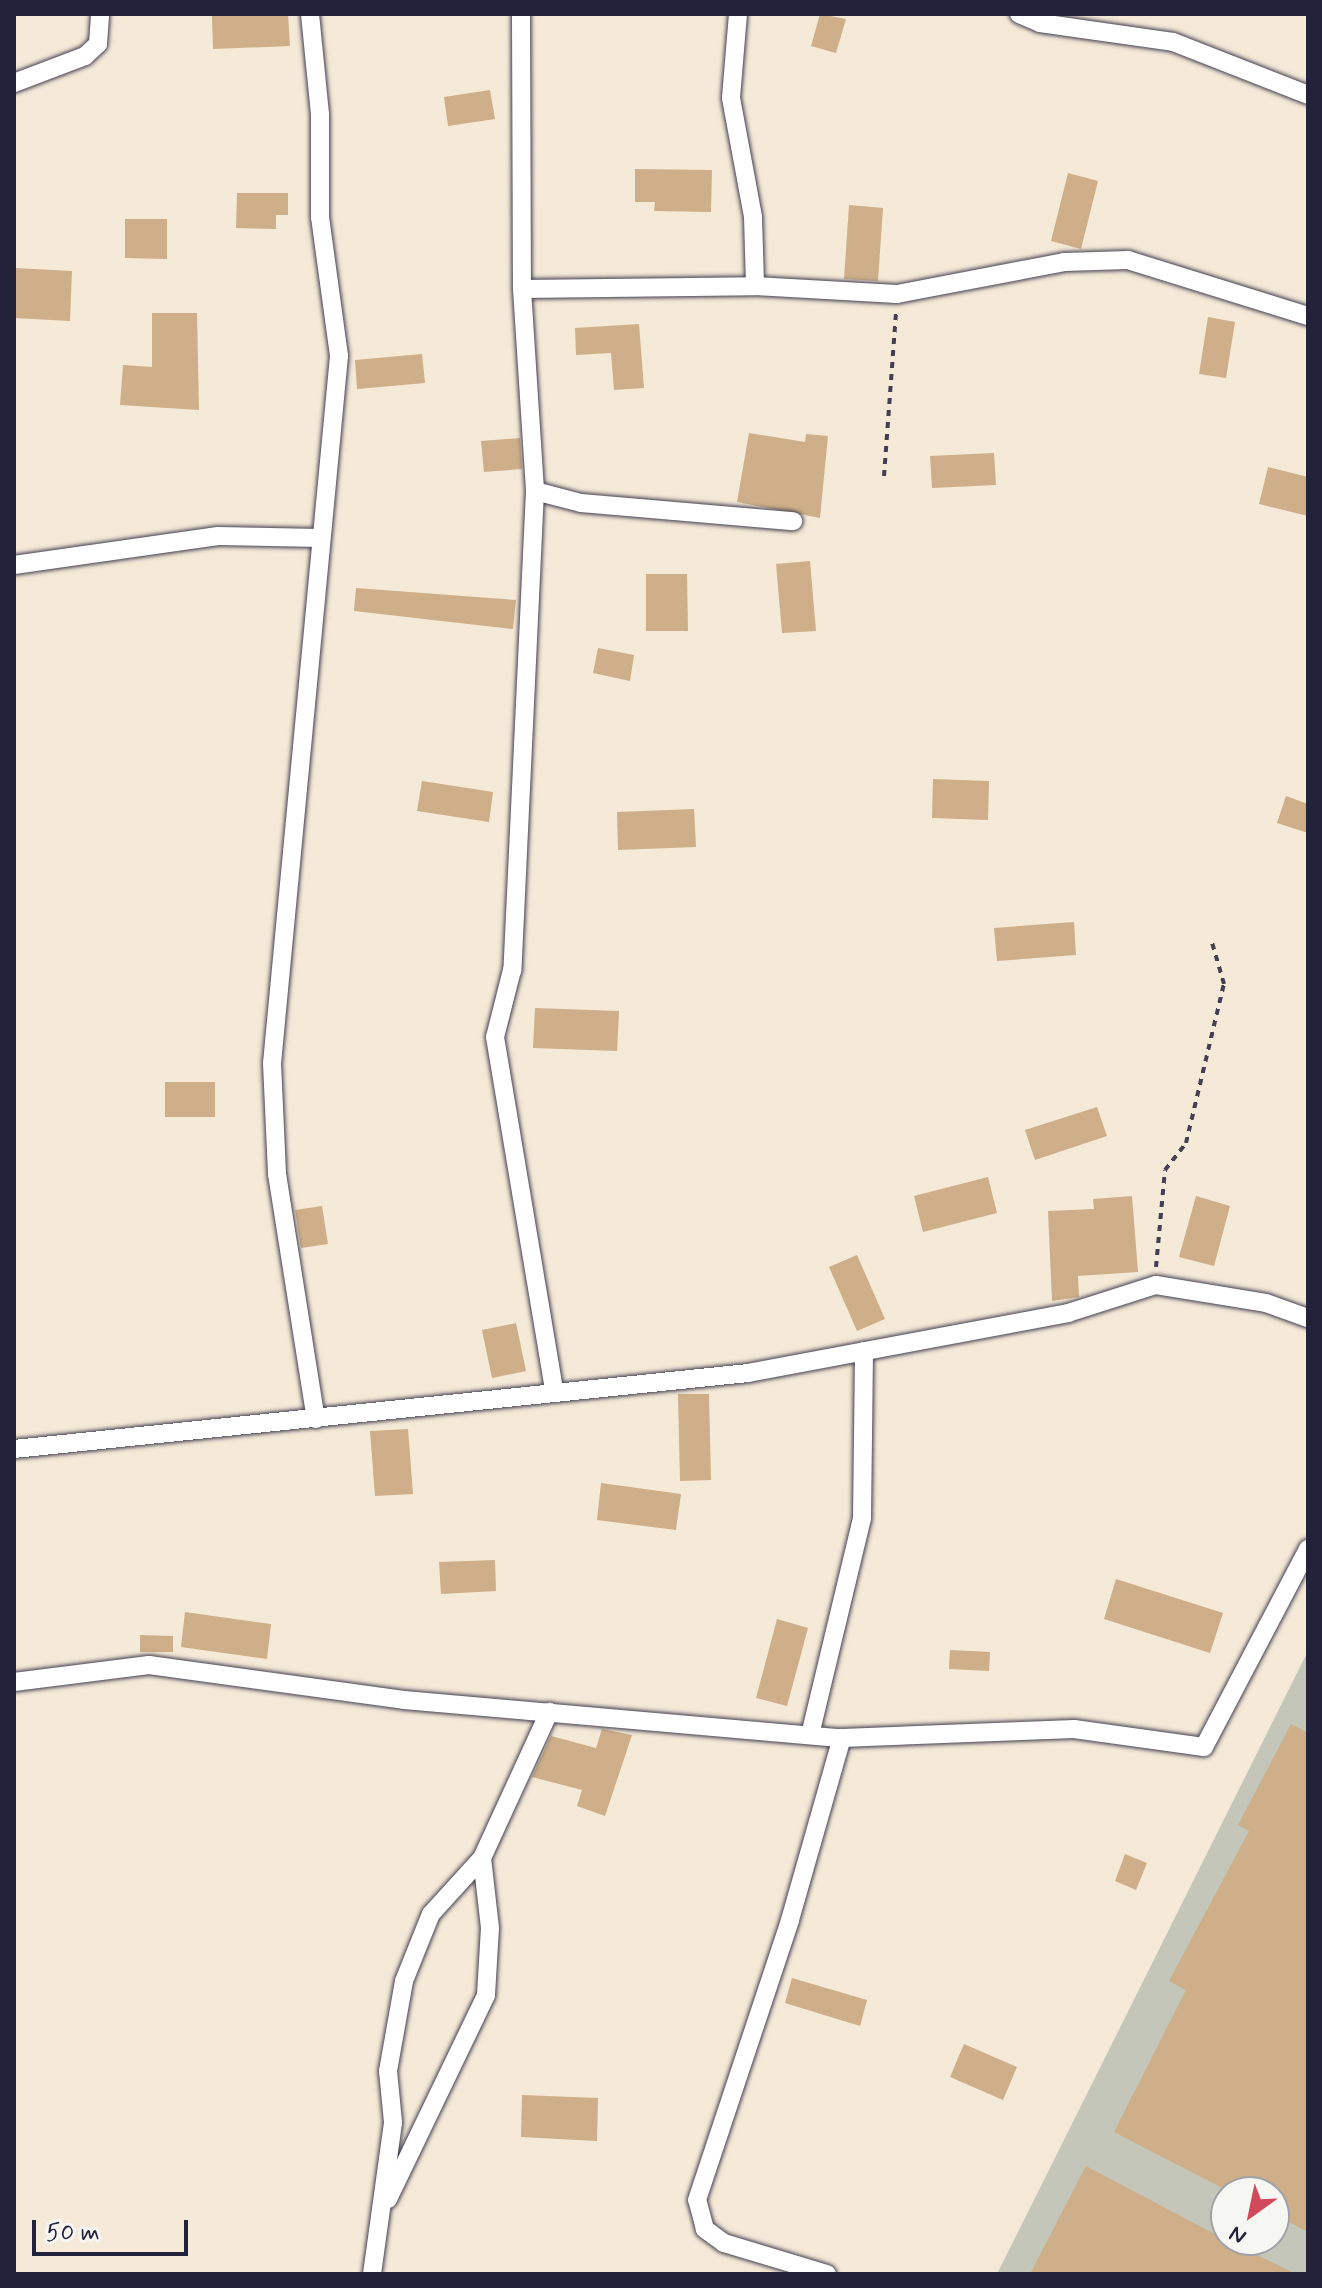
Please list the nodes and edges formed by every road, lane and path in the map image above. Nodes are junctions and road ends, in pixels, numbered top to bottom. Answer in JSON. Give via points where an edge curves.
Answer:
{"nodes":[{"id":1,"x":100,"y":14,"type":"edge"},
{"id":2,"x":310,"y":14,"type":"edge"},
{"id":3,"x":521,"y":14,"type":"edge"},
{"id":4,"x":738,"y":14,"type":"edge"},
{"id":5,"x":1019,"y":14,"type":"edge"},
{"id":6,"x":14,"y":83,"type":"edge"},
{"id":7,"x":1308,"y":95,"type":"edge"},
{"id":8,"x":755,"y":286,"type":"junction"},
{"id":9,"x":522,"y":289,"type":"junction"},
{"id":10,"x":897,"y":294,"type":"junction"},
{"id":11,"x":1308,"y":316,"type":"edge"},
{"id":12,"x":884,"y":476,"type":"dead end"},
{"id":13,"x":535,"y":491,"type":"junction"},
{"id":14,"x":793,"y":521,"type":"dead end"},
{"id":15,"x":321,"y":538,"type":"junction"},
{"id":16,"x":14,"y":565,"type":"edge"},
{"id":17,"x":1211,"y":939,"type":"dead end"},
{"id":18,"x":1156,"y":1285,"type":"junction"},
{"id":19,"x":1308,"y":1318,"type":"edge"},
{"id":20,"x":864,"y":1351,"type":"junction"},
{"id":21,"x":554,"y":1391,"type":"junction"},
{"id":22,"x":316,"y":1419,"type":"junction"},
{"id":23,"x":14,"y":1449,"type":"edge"},
{"id":24,"x":1308,"y":1549,"type":"edge"},
{"id":25,"x":14,"y":1682,"type":"edge"},
{"id":26,"x":549,"y":1712,"type":"junction"},
{"id":27,"x":810,"y":1735,"type":"junction"},
{"id":28,"x":842,"y":1738,"type":"junction"},
{"id":29,"x":482,"y":1858,"type":"junction"},
{"id":30,"x":380,"y":2216,"type":"junction"},
{"id":31,"x":372,"y":2274,"type":"edge"},
{"id":32,"x":827,"y":2274,"type":"edge"}],
"edges":[{"from":1,"to":6,"type":"street","via":[[98,44],[85,56]]},
{"from":2,"to":15,"type":"street","via":[[320,115],[320,217],[339,356]]},
{"from":3,"to":9,"type":"street"},
{"from":4,"to":8,"type":"street","via":[[731,98],[753,217]]},
{"from":5,"to":7,"type":"street","via":[[1040,23],[1173,42]]},
{"from":8,"to":9,"type":"street"},
{"from":8,"to":10,"type":"street"},
{"from":9,"to":13,"type":"street"},
{"from":10,"to":11,"type":"street","via":[[1064,262],[1128,260]]},
{"from":10,"to":12,"type":"path"},
{"from":13,"to":14,"type":"street","via":[[581,503]]},
{"from":13,"to":21,"type":"street","via":[[512,970],[495,1037]]},
{"from":15,"to":16,"type":"street","via":[[218,536]]},
{"from":15,"to":22,"type":"street","via":[[272,1063],[277,1174]]},
{"from":17,"to":18,"type":"path","via":[[1224,984],[1186,1143],[1165,1170]]},
{"from":18,"to":19,"type":"street","via":[[1266,1303]]},
{"from":18,"to":20,"type":"street","via":[[1068,1313]]},
{"from":20,"to":21,"type":"street","via":[[748,1373]]},
{"from":20,"to":27,"type":"street","via":[[862,1518]]},
{"from":21,"to":22,"type":"street"},
{"from":22,"to":23,"type":"street"},
{"from":24,"to":28,"type":"street","via":[[1204,1747],[1074,1729]]},
{"from":25,"to":26,"type":"street","via":[[149,1665],[404,1700]]},
{"from":26,"to":27,"type":"street"},
{"from":26,"to":29,"type":"street"},
{"from":27,"to":28,"type":"street"},
{"from":28,"to":32,"type":"street","via":[[790,1920],[697,2200],[705,2229],[724,2243]]},
{"from":29,"to":30,"type":"street","via":[[490,1928],[486,1995]]},
{"from":29,"to":30,"type":"street","via":[[431,1914],[404,1981],[388,2071],[393,2122]]},
{"from":30,"to":31,"type":"street"}]}
